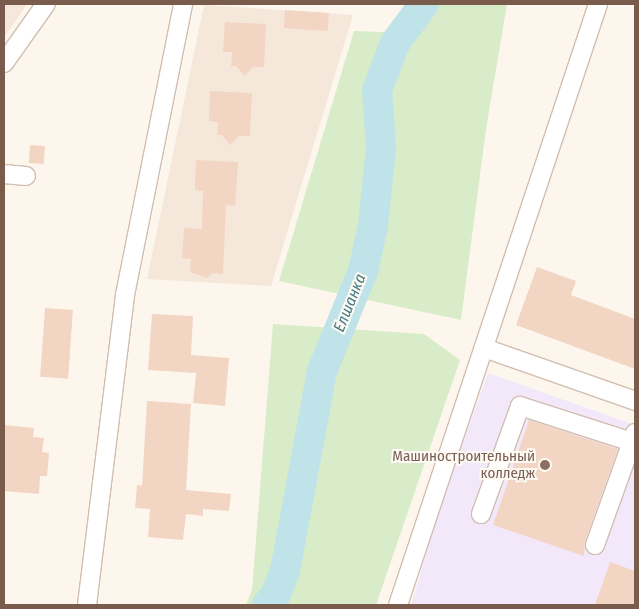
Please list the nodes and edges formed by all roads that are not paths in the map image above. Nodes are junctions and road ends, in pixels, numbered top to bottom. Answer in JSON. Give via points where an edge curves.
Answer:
{"nodes":[{"id":1,"x":46,"y":4,"type":"edge"},
{"id":2,"x":183,"y":4,"type":"edge"},
{"id":3,"x":598,"y":4,"type":"edge"},
{"id":4,"x":4,"y":63,"type":"edge"},
{"id":5,"x":4,"y":174,"type":"edge"},
{"id":6,"x":26,"y":176,"type":"dead end"},
{"id":7,"x":484,"y":348,"type":"junction"},
{"id":8,"x":635,"y":401,"type":"edge"},
{"id":9,"x":634,"y":438,"type":"edge"},
{"id":10,"x":481,"y":514,"type":"dead end"},
{"id":11,"x":595,"y":545,"type":"dead end"},
{"id":12,"x":87,"y":605,"type":"edge"},
{"id":13,"x":398,"y":605,"type":"edge"}],
"edges":[{"from":1,"to":4,"type":"street"},
{"from":2,"to":12,"type":"street","via":[[125,295]]},
{"from":3,"to":7,"type":"street"},
{"from":5,"to":6,"type":"street"},
{"from":7,"to":8,"type":"street"},
{"from":7,"to":13,"type":"street"},
{"from":9,"to":10,"type":"street","via":[[520,406]]},
{"from":9,"to":11,"type":"street"}]}
